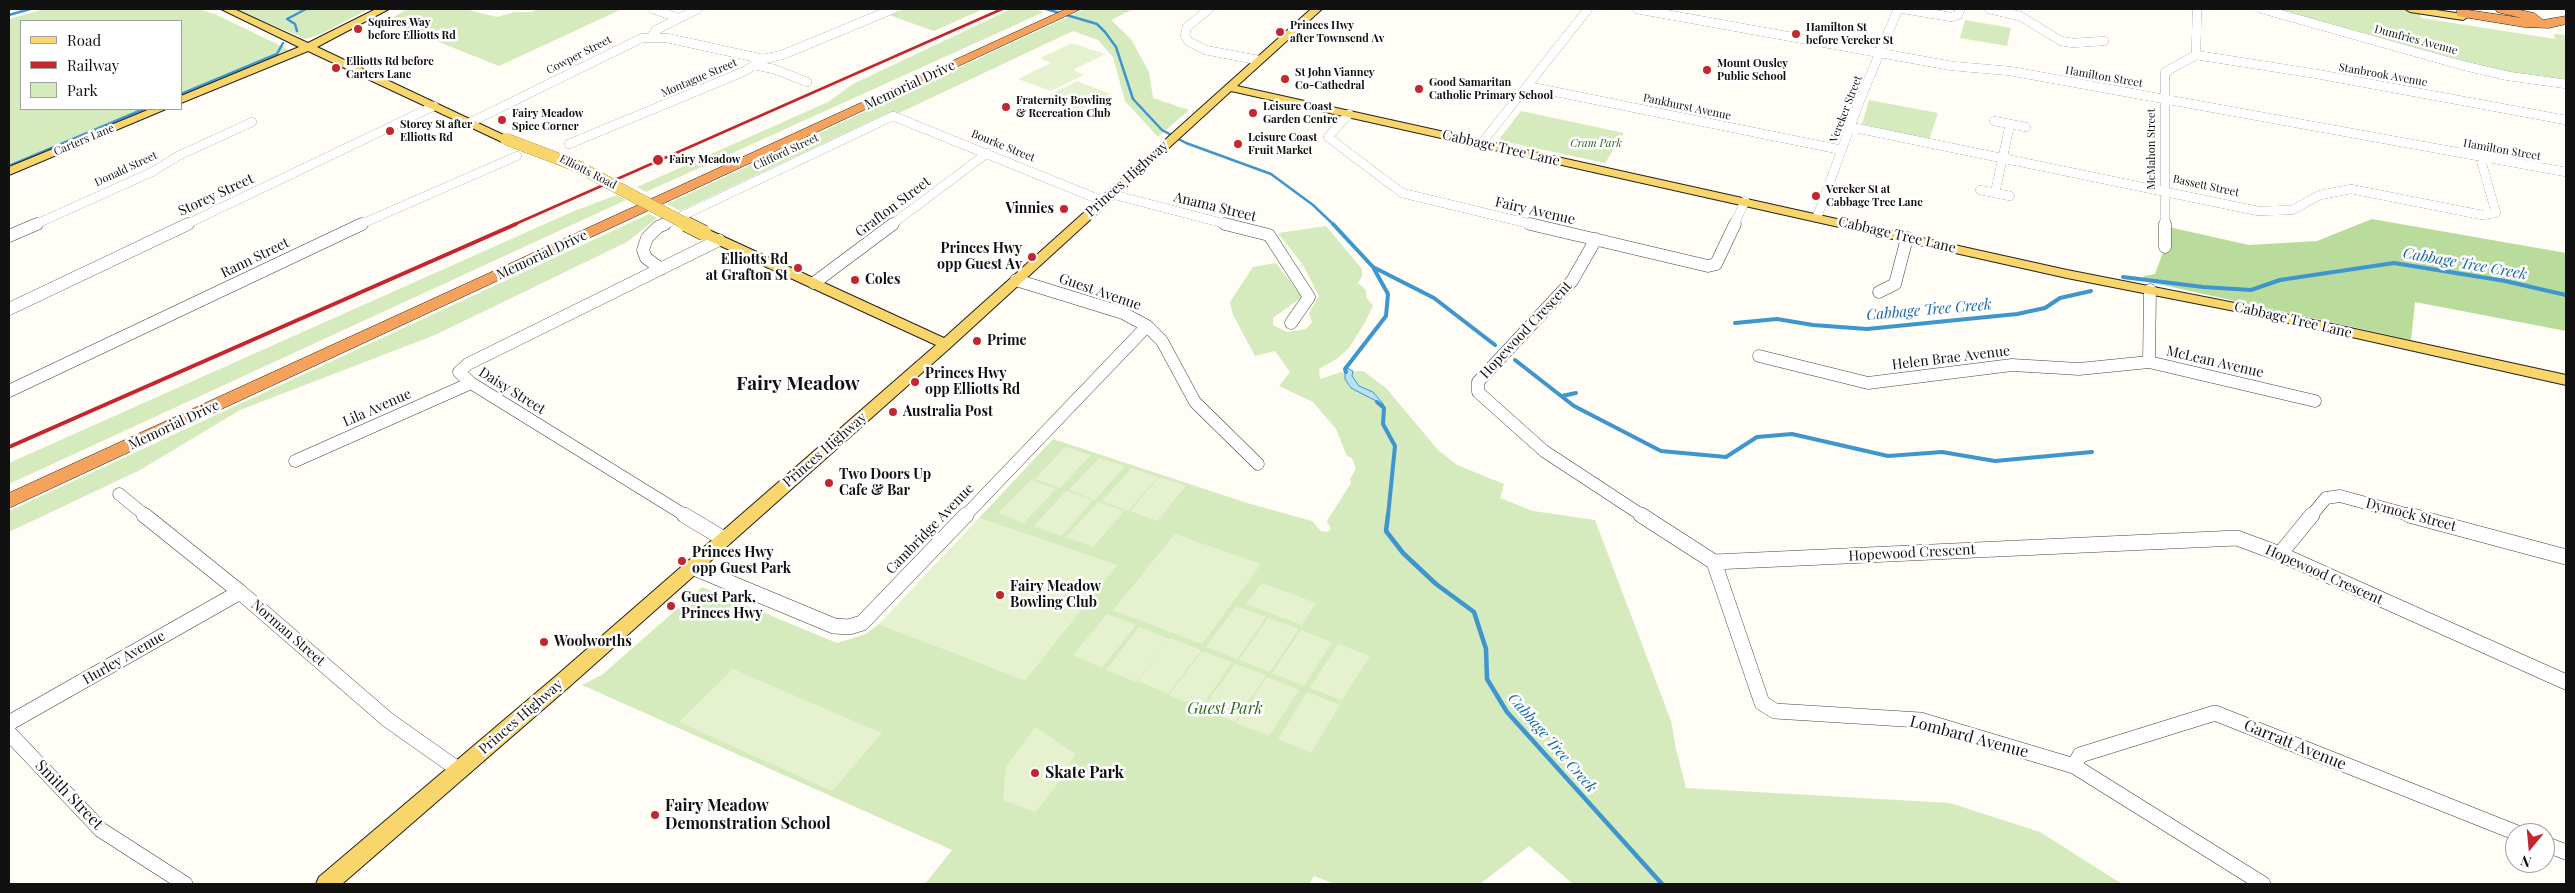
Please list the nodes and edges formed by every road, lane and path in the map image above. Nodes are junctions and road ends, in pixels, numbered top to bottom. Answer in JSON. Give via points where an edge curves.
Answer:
{"nodes":[{"id":1,"x":226,"y":9,"type":"edge"},
{"id":2,"x":384,"y":9,"type":"edge"},
{"id":3,"x":653,"y":9,"type":"edge"},
{"id":4,"x":698,"y":9,"type":"edge"},
{"id":5,"x":893,"y":9,"type":"edge"},
{"id":6,"x":1059,"y":9,"type":"edge"},
{"id":7,"x":1075,"y":9,"type":"edge"},
{"id":8,"x":1209,"y":9,"type":"edge"},
{"id":9,"x":1317,"y":9,"type":"edge"},
{"id":10,"x":1588,"y":9,"type":"edge"},
{"id":11,"x":1637,"y":9,"type":"edge"},
{"id":12,"x":1898,"y":9,"type":"edge"},
{"id":13,"x":1904,"y":9,"type":"edge"},
{"id":14,"x":1960,"y":9,"type":"edge"},
{"id":15,"x":1989,"y":9,"type":"edge"},
{"id":16,"x":2198,"y":9,"type":"edge"},
{"id":17,"x":2262,"y":9,"type":"edge"},
{"id":18,"x":2410,"y":9,"type":"edge"},
{"id":19,"x":2432,"y":9,"type":"edge"},
{"id":20,"x":2501,"y":9,"type":"edge"},
{"id":21,"x":2508,"y":9,"type":"edge"},
{"id":22,"x":2538,"y":9,"type":"edge"},
{"id":23,"x":2462,"y":15,"type":"junction"},
{"id":24,"x":678,"y":18,"type":"junction"},
{"id":25,"x":2565,"y":19,"type":"edge"},
{"id":26,"x":1035,"y":24,"type":"junction"},
{"id":27,"x":2566,"y":33,"type":"edge"},
{"id":28,"x":651,"y":37,"type":"junction"},
{"id":29,"x":2104,"y":41,"type":"dead end"},
{"id":30,"x":308,"y":47,"type":"junction"},
{"id":31,"x":1880,"y":53,"type":"junction"},
{"id":32,"x":2196,"y":55,"type":"junction"},
{"id":33,"x":763,"y":59,"type":"junction"},
{"id":34,"x":1258,"y":60,"type":"junction"},
{"id":35,"x":754,"y":65,"type":"junction"},
{"id":36,"x":807,"y":82,"type":"dead end"},
{"id":37,"x":2566,"y":84,"type":"edge"},
{"id":38,"x":1527,"y":86,"type":"junction"},
{"id":39,"x":1228,"y":87,"type":"junction"},
{"id":40,"x":2164,"y":99,"type":"junction"},
{"id":41,"x":182,"y":100,"type":"edge"},
{"id":42,"x":434,"y":106,"type":"junction"},
{"id":43,"x":158,"y":110,"type":"edge"},
{"id":44,"x":1349,"y":114,"type":"junction"},
{"id":45,"x":893,"y":116,"type":"joint"},
{"id":46,"x":2566,"y":120,"type":"edge"},
{"id":47,"x":1994,"y":121,"type":"dead end"},
{"id":48,"x":252,"y":122,"type":"dead end"},
{"id":49,"x":469,"y":123,"type":"junction"},
{"id":50,"x":2010,"y":124,"type":"junction"},
{"id":51,"x":1851,"y":127,"type":"junction"},
{"id":52,"x":2026,"y":127,"type":"dead end"},
{"id":53,"x":569,"y":144,"type":"dead end"},
{"id":54,"x":1481,"y":144,"type":"junction"},
{"id":55,"x":1842,"y":150,"type":"junction"},
{"id":56,"x":988,"y":153,"type":"junction"},
{"id":57,"x":516,"y":156,"type":"dead end"},
{"id":58,"x":2001,"y":157,"type":"junction"},
{"id":59,"x":2480,"y":157,"type":"junction"},
{"id":60,"x":9,"y":171,"type":"edge"},
{"id":61,"x":2566,"y":172,"type":"edge"},
{"id":62,"x":1980,"y":190,"type":"dead end"},
{"id":63,"x":2164,"y":190,"type":"junction"},
{"id":64,"x":1995,"y":193,"type":"junction"},
{"id":65,"x":2010,"y":196,"type":"dead end"},
{"id":66,"x":1107,"y":197,"type":"junction"},
{"id":67,"x":1745,"y":201,"type":"junction"},
{"id":68,"x":1817,"y":218,"type":"junction"},
{"id":69,"x":9,"y":236,"type":"edge"},
{"id":70,"x":1907,"y":238,"type":"junction"},
{"id":71,"x":719,"y":240,"type":"junction"},
{"id":72,"x":1596,"y":240,"type":"junction"},
{"id":73,"x":2165,"y":248,"type":"dead end"},
{"id":74,"x":661,"y":269,"type":"junction"},
{"id":75,"x":1016,"y":280,"type":"junction"},
{"id":76,"x":814,"y":283,"type":"junction"},
{"id":77,"x":2150,"y":290,"type":"junction"},
{"id":78,"x":1879,"y":292,"type":"dead end"},
{"id":79,"x":9,"y":309,"type":"edge"},
{"id":80,"x":1291,"y":323,"type":"dead end"},
{"id":81,"x":1148,"y":326,"type":"junction"},
{"id":82,"x":946,"y":344,"type":"junction"},
{"id":83,"x":1759,"y":356,"type":"dead end"},
{"id":84,"x":2149,"y":362,"type":"junction"},
{"id":85,"x":2566,"y":380,"type":"edge"},
{"id":86,"x":470,"y":383,"type":"junction"},
{"id":87,"x":10,"y":389,"type":"edge"},
{"id":88,"x":2315,"y":402,"type":"dead end"},
{"id":89,"x":295,"y":461,"type":"dead end"},
{"id":90,"x":1258,"y":464,"type":"dead end"},
{"id":91,"x":9,"y":488,"type":"edge"},
{"id":92,"x":119,"y":494,"type":"dead end"},
{"id":93,"x":9,"y":501,"type":"edge"},
{"id":94,"x":724,"y":539,"type":"junction"},
{"id":95,"x":2280,"y":554,"type":"junction"},
{"id":96,"x":2566,"y":556,"type":"edge"},
{"id":97,"x":1714,"y":562,"type":"junction"},
{"id":98,"x":692,"y":567,"type":"junction"},
{"id":99,"x":240,"y":592,"type":"junction"},
{"id":100,"x":2566,"y":682,"type":"edge"},
{"id":101,"x":9,"y":723,"type":"edge"},
{"id":102,"x":9,"y":733,"type":"edge"},
{"id":103,"x":2074,"y":766,"type":"junction"},
{"id":104,"x":459,"y":770,"type":"junction"},
{"id":105,"x":2505,"y":828,"type":"edge"},
{"id":106,"x":185,"y":884,"type":"edge"},
{"id":107,"x":327,"y":884,"type":"edge"},
{"id":108,"x":2263,"y":884,"type":"edge"}],
"edges":[{"from":1,"to":30,"type":"main road","name":"Elliotts Road"},
{"from":2,"to":30,"type":"main road"},
{"from":3,"to":24,"type":"street"},
{"from":4,"to":24,"type":"street","name":"Cowper Street"},
{"from":5,"to":33,"type":"street","name":"Montague Street","via":[[782,55]]},
{"from":6,"to":26,"type":"highway","name":"Memorial Drive"},
{"from":7,"to":26,"type":"highway","name":"Memorial Drive"},
{"from":8,"to":34,"type":"street","via":[[1187,27],[1185,35],[1188,41],[1205,50]]},
{"from":9,"to":34,"type":"main road","name":"Princes Highway"},
{"from":10,"to":38,"type":"street"},
{"from":11,"to":31,"type":"street","name":"Hamilton Street"},
{"from":12,"to":31,"type":"street","name":"Vereker Street"},
{"from":13,"to":14,"type":"street","via":[[1952,17],[1958,16]]},
{"from":15,"to":29,"type":"street","via":[[2020,16],[2061,41]]},
{"from":16,"to":32,"type":"street"},
{"from":17,"to":37,"type":"street","name":"Dumfries Avenue","via":[[2471,67]]},
{"from":18,"to":23,"type":"main road"},
{"from":19,"to":23,"type":"main road"},
{"from":20,"to":23,"type":"highway","via":[[2537,20],[2526,22]]},
{"from":21,"to":25,"type":"highway"},
{"from":22,"to":25,"type":"highway"},
{"from":23,"to":25,"type":"highway","via":[[2540,24]]},
{"from":23,"to":27,"type":"highway"},
{"from":24,"to":28,"type":"street","name":"Cowper Street","via":[[656,30]]},
{"from":26,"to":91,"type":"highway","name":"Memorial Drive"},
{"from":26,"to":93,"type":"highway","name":"Memorial Drive"},
{"from":28,"to":33,"type":"street"},
{"from":28,"to":49,"type":"street","name":"Cowper Street","via":[[629,43]]},
{"from":30,"to":41,"type":"main road"},
{"from":30,"to":42,"type":"main road","name":"Elliotts Road"},
{"from":31,"to":40,"type":"street","name":"Hamilton Street","via":[[1952,66],[2010,71]]},
{"from":31,"to":51,"type":"street","name":"Vereker Street"},
{"from":32,"to":40,"type":"street","name":"McMahon Street","via":[[2165,72]]},
{"from":32,"to":46,"type":"street","name":"Stanbrook Avenue"},
{"from":33,"to":35,"type":"street","name":"Montague Street"},
{"from":34,"to":39,"type":"main road","name":"Princes Highway"},
{"from":35,"to":36,"type":"street"},
{"from":35,"to":53,"type":"street","name":"Montague Street"},
{"from":38,"to":54,"type":"street"},
{"from":38,"to":55,"type":"street","name":"Pankhurst Avenue"},
{"from":39,"to":44,"type":"main road","name":"Cabbage Tree Lane"},
{"from":39,"to":66,"type":"main road","name":"Princes Highway"},
{"from":40,"to":59,"type":"street","name":"Hamilton Street"},
{"from":40,"to":63,"type":"street","name":"McMahon Street"},
{"from":42,"to":49,"type":"main road","name":"Elliotts Road"},
{"from":42,"to":79,"type":"street","name":"Storey Street"},
{"from":43,"to":60,"type":"main road","name":"Carters Lane"},
{"from":44,"to":54,"type":"main road","name":"Cabbage Tree Lane"},
{"from":44,"to":72,"type":"street","name":"Fairy Avenue","via":[[1328,137],[1402,193]]},
{"from":45,"to":56,"type":"street","name":"Bourke Street"},
{"from":45,"to":74,"type":"street","name":"Clifford Street","via":[[658,227],[647,238],[643,250],[646,258]]},
{"from":47,"to":50,"type":"street"},
{"from":48,"to":69,"type":"street","name":"Donald Street","via":[[178,156],[152,172]]},
{"from":49,"to":71,"type":"main road","name":"Elliotts Road","bridge":true,"via":[[554,155]]},
{"from":50,"to":52,"type":"street"},
{"from":50,"to":58,"type":"street"},
{"from":51,"to":55,"type":"street","name":"Vereker Street"},
{"from":51,"to":58,"type":"street","name":"Bassett Street"},
{"from":54,"to":67,"type":"main road","name":"Cabbage Tree Lane"},
{"from":55,"to":68,"type":"street","name":"Vereker Street"},
{"from":56,"to":66,"type":"street","name":"Bourke Street"},
{"from":56,"to":76,"type":"street","name":"Grafton Street"},
{"from":57,"to":87,"type":"street","name":"Rann Street","via":[[340,233]]},
{"from":58,"to":63,"type":"street","name":"Bassett Street"},
{"from":58,"to":64,"type":"street"},
{"from":59,"to":61,"type":"street","name":"Hamilton Street"},
{"from":59,"to":63,"type":"street","name":"Bassett Street","via":[[2496,213],[2482,215],[2351,190],[2320,195],[2292,210],[2258,210]]},
{"from":62,"to":64,"type":"street"},
{"from":63,"to":73,"type":"street","name":"McMahon Street"},
{"from":64,"to":65,"type":"street"},
{"from":66,"to":75,"type":"main road","name":"Princes Highway"},
{"from":66,"to":80,"type":"street","name":"Anama Street","via":[[1269,235],[1309,297]]},
{"from":67,"to":68,"type":"main road","name":"Cabbage Tree Lane"},
{"from":67,"to":72,"type":"street","name":"Fairy Avenue","via":[[1713,265]]},
{"from":68,"to":70,"type":"main road","name":"Cabbage Tree Lane"},
{"from":70,"to":77,"type":"main road","name":"Cabbage Tree Lane"},
{"from":70,"to":78,"type":"street","via":[[1895,284]]},
{"from":71,"to":74,"type":"street","name":"Daisy Street"},
{"from":71,"to":76,"type":"main road","name":"Elliotts Road"},
{"from":72,"to":97,"type":"street","name":"Hopewood Crescent","via":[[1572,281],[1478,382],[1478,392],[1544,450]]},
{"from":74,"to":86,"type":"street","name":"Daisy Street","via":[[468,364],[459,372]]},
{"from":75,"to":81,"type":"street","name":"Guest Avenue","via":[[1123,313]]},
{"from":75,"to":82,"type":"main road","name":"Princes Highway"},
{"from":76,"to":82,"type":"main road","name":"Elliotts Road"},
{"from":77,"to":84,"type":"street","name":"McLean Avenue"},
{"from":77,"to":85,"type":"main road","name":"Cabbage Tree Lane"},
{"from":81,"to":90,"type":"street","name":"Guest Avenue","via":[[1162,341],[1195,402]]},
{"from":81,"to":98,"type":"street","name":"Cambridge Avenue","via":[[862,622],[849,627],[834,626]]},
{"from":82,"to":94,"type":"main road","name":"Princes Highway"},
{"from":83,"to":84,"type":"street","name":"Helen Brae Avenue","via":[[1868,383],[2012,365],[2079,369]]},
{"from":84,"to":88,"type":"street","name":"McLean Avenue"},
{"from":86,"to":89,"type":"street","name":"Lila Avenue"},
{"from":86,"to":94,"type":"street","name":"Daisy Street"},
{"from":92,"to":99,"type":"street","name":"Norman Street"},
{"from":94,"to":98,"type":"main road","name":"Princes Highway"},
{"from":95,"to":96,"type":"street","name":"Dymock Street","via":[[2326,498],[2340,496]]},
{"from":95,"to":97,"type":"street","name":"Hopewood Crescent","via":[[2237,538]]},
{"from":95,"to":100,"type":"street","name":"Hopewood Crescent"},
{"from":97,"to":103,"type":"street","name":"Lombard Avenue","via":[[1762,703],[1775,711],[1920,720]]},
{"from":98,"to":104,"type":"main road","name":"Princes Highway"},
{"from":99,"to":101,"type":"street","name":"Hurley Avenue"},
{"from":99,"to":104,"type":"street","name":"Norman Street","via":[[388,720]]},
{"from":102,"to":106,"type":"street","name":"Smith Street","via":[[101,830]]},
{"from":103,"to":105,"type":"street","name":"Garratt Avenue","via":[[2080,755],[2215,713]]},
{"from":103,"to":108,"type":"street","name":"Lombard Avenue"},
{"from":104,"to":107,"type":"main road","name":"Princes Highway"}]}
